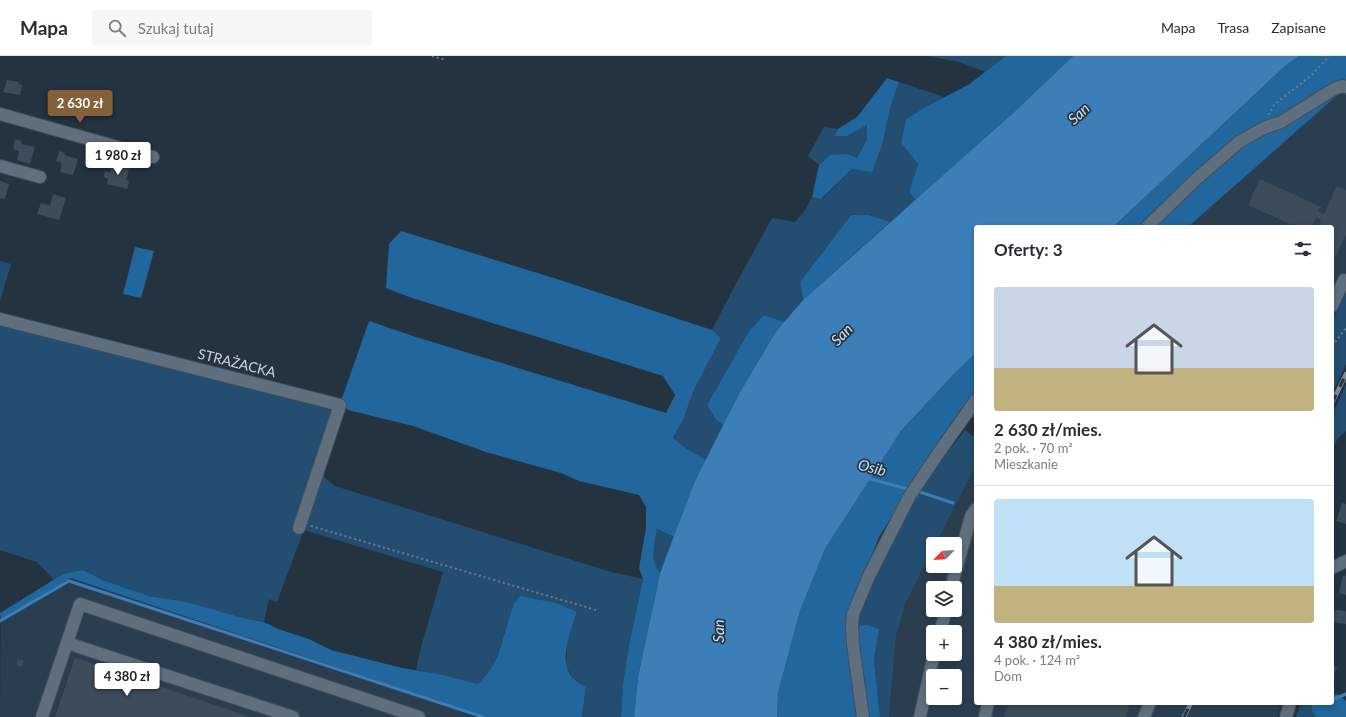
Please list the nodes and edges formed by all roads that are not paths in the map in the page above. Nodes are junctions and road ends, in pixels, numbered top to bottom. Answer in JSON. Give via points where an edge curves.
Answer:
{"nodes":[{"id":1,"x":1346,"y":87,"type":"edge"},
{"id":2,"x":0,"y":114,"type":"edge"},
{"id":3,"x":153,"y":157,"type":"dead end"},
{"id":4,"x":0,"y":166,"type":"edge"},
{"id":5,"x":40,"y":177,"type":"dead end"},
{"id":6,"x":1149,"y":225,"type":"edge"},
{"id":7,"x":1344,"y":280,"type":"dead end"},
{"id":8,"x":1334,"y":302,"type":"edge"},
{"id":9,"x":0,"y":319,"type":"edge"},
{"id":10,"x":974,"y":403,"type":"edge"},
{"id":11,"x":974,"y":512,"type":"edge"},
{"id":12,"x":300,"y":525,"type":"road end"},
{"id":13,"x":1346,"y":561,"type":"edge"},
{"id":14,"x":1334,"y":567,"type":"edge"},
{"id":15,"x":953,"y":581,"type":"edge"},
{"id":16,"x":67,"y":643,"type":"junction"},
{"id":17,"x":932,"y":661,"type":"edge"},
{"id":18,"x":988,"y":705,"type":"edge"},
{"id":19,"x":1149,"y":705,"type":"edge"},
{"id":20,"x":1289,"y":705,"type":"edge"},
{"id":21,"x":42,"y":717,"type":"edge"},
{"id":22,"x":293,"y":717,"type":"edge"},
{"id":23,"x":419,"y":717,"type":"edge"},
{"id":24,"x":864,"y":717,"type":"edge"},
{"id":25,"x":920,"y":717,"type":"edge"},
{"id":26,"x":985,"y":717,"type":"edge"},
{"id":27,"x":1144,"y":717,"type":"edge"},
{"id":28,"x":1286,"y":717,"type":"edge"}],
"edges":[{"from":1,"to":6,"type":"street","via":[[1334,89],[1281,122],[1264,128],[1240,142],[1194,181]]},
{"from":2,"to":3,"type":"street"},
{"from":4,"to":5,"type":"street"},
{"from":7,"to":8,"type":"street"},
{"from":9,"to":12,"type":"street","name":"STRAŻACKA","via":[[340,405]]},
{"from":10,"to":24,"type":"street","via":[[916,485],[869,576],[853,614],[853,645]]},
{"from":11,"to":15,"type":"street","via":[[969,521]]},
{"from":13,"to":14,"type":"street"},
{"from":16,"to":21,"type":"street"},
{"from":16,"to":22,"type":"street"},
{"from":16,"to":23,"type":"street","via":[[80,604]]},
{"from":17,"to":25,"type":"street"},
{"from":18,"to":26,"type":"street"},
{"from":19,"to":27,"type":"street"},
{"from":20,"to":28,"type":"street"}]}
